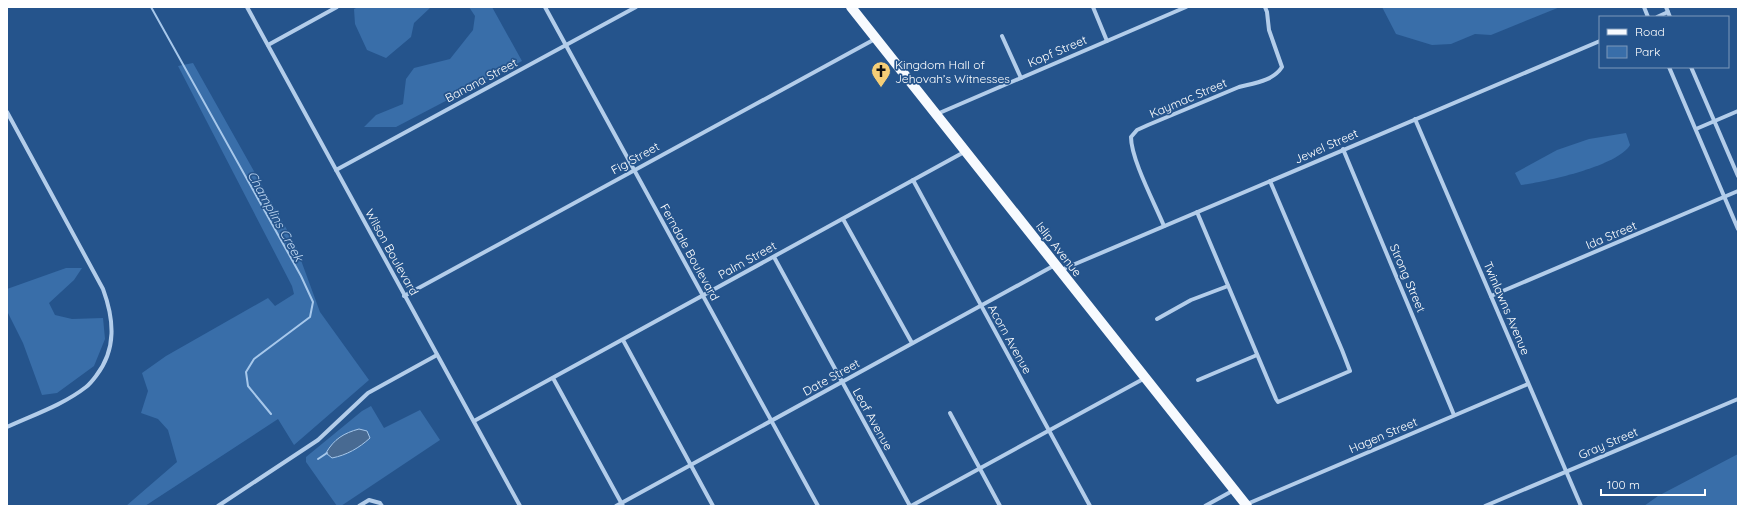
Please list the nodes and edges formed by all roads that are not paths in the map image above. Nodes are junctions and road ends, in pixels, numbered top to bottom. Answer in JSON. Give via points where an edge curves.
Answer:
{"nodes":[{"id":1,"x":247,"y":7,"type":"edge"},
{"id":2,"x":337,"y":7,"type":"edge"},
{"id":3,"x":545,"y":7,"type":"edge"},
{"id":4,"x":636,"y":7,"type":"edge"},
{"id":5,"x":851,"y":7,"type":"edge"},
{"id":6,"x":1093,"y":7,"type":"edge"},
{"id":7,"x":1186,"y":7,"type":"edge"},
{"id":8,"x":1265,"y":7,"type":"edge"},
{"id":9,"x":1666,"y":7,"type":"edge"},
{"id":10,"x":1668,"y":12,"type":"junction"},
{"id":11,"x":1659,"y":16,"type":"edge"},
{"id":12,"x":1670,"y":16,"type":"edge"},
{"id":13,"x":1002,"y":36,"type":"dead end"},
{"id":14,"x":875,"y":38,"type":"junction"},
{"id":15,"x":1107,"y":41,"type":"junction"},
{"id":16,"x":1599,"y":41,"type":"edge"},
{"id":17,"x":268,"y":45,"type":"junction"},
{"id":18,"x":566,"y":46,"type":"junction"},
{"id":19,"x":1669,"y":68,"type":"edge"},
{"id":20,"x":1691,"y":68,"type":"edge"},
{"id":21,"x":1021,"y":78,"type":"junction"},
{"id":22,"x":1738,"y":111,"type":"edge"},
{"id":23,"x":7,"y":112,"type":"edge"},
{"id":24,"x":936,"y":114,"type":"junction"},
{"id":25,"x":1415,"y":119,"type":"junction"},
{"id":26,"x":1714,"y":121,"type":"junction"},
{"id":27,"x":1696,"y":129,"type":"junction"},
{"id":28,"x":1343,"y":149,"type":"junction"},
{"id":29,"x":966,"y":151,"type":"junction"},
{"id":30,"x":336,"y":170,"type":"junction"},
{"id":31,"x":634,"y":170,"type":"junction"},
{"id":32,"x":1738,"y":176,"type":"edge"},
{"id":33,"x":913,"y":180,"type":"junction"},
{"id":34,"x":1270,"y":181,"type":"junction"},
{"id":35,"x":1738,"y":191,"type":"edge"},
{"id":36,"x":1725,"y":197,"type":"junction"},
{"id":37,"x":1197,"y":212,"type":"junction"},
{"id":38,"x":843,"y":218,"type":"junction"},
{"id":39,"x":1164,"y":226,"type":"junction"},
{"id":40,"x":1738,"y":229,"type":"edge"},
{"id":41,"x":774,"y":257,"type":"junction"},
{"id":42,"x":1058,"y":268,"type":"junction"},
{"id":43,"x":1228,"y":286,"type":"junction"},
{"id":44,"x":404,"y":296,"type":"junction"},
{"id":45,"x":703,"y":296,"type":"junction"},
{"id":46,"x":1491,"y":296,"type":"junction"},
{"id":47,"x":981,"y":306,"type":"junction"},
{"id":48,"x":1157,"y":319,"type":"dead end"},
{"id":49,"x":623,"y":340,"type":"junction"},
{"id":50,"x":912,"y":344,"type":"junction"},
{"id":51,"x":437,"y":355,"type":"junction"},
{"id":52,"x":1257,"y":355,"type":"junction"},
{"id":53,"x":553,"y":378,"type":"junction"},
{"id":54,"x":1145,"y":378,"type":"junction"},
{"id":55,"x":1198,"y":380,"type":"dead end"},
{"id":56,"x":842,"y":382,"type":"junction"},
{"id":57,"x":1528,"y":384,"type":"junction"},
{"id":58,"x":1738,"y":399,"type":"edge"},
{"id":59,"x":950,"y":413,"type":"dead end"},
{"id":60,"x":1454,"y":415,"type":"junction"},
{"id":61,"x":474,"y":421,"type":"junction"},
{"id":62,"x":771,"y":421,"type":"junction"},
{"id":63,"x":7,"y":427,"type":"edge"},
{"id":64,"x":1049,"y":430,"type":"junction"},
{"id":65,"x":690,"y":465,"type":"junction"},
{"id":66,"x":979,"y":468,"type":"junction"},
{"id":67,"x":1566,"y":472,"type":"junction"},
{"id":68,"x":1234,"y":490,"type":"junction"},
{"id":69,"x":622,"y":504,"type":"edge"},
{"id":70,"x":1247,"y":505,"type":"edge"},
{"id":71,"x":218,"y":506,"type":"edge"},
{"id":72,"x":359,"y":506,"type":"edge"},
{"id":73,"x":382,"y":506,"type":"edge"},
{"id":74,"x":520,"y":506,"type":"edge"},
{"id":75,"x":616,"y":506,"type":"edge"},
{"id":76,"x":713,"y":506,"type":"edge"},
{"id":77,"x":818,"y":506,"type":"edge"},
{"id":78,"x":910,"y":506,"type":"edge"},
{"id":79,"x":1000,"y":506,"type":"edge"},
{"id":80,"x":1090,"y":506,"type":"edge"},
{"id":81,"x":1205,"y":506,"type":"edge"},
{"id":82,"x":1485,"y":506,"type":"edge"},
{"id":83,"x":1580,"y":506,"type":"edge"}],
"edges":[{"from":1,"to":17,"type":"street","name":"Wilson Boulevard"},
{"from":2,"to":17,"type":"street"},
{"from":3,"to":18,"type":"street","name":"Ferndale Boulevard"},
{"from":4,"to":18,"type":"street","name":"Banana Street"},
{"from":5,"to":14,"type":"main road","name":"Islip Avenue"},
{"from":6,"to":15,"type":"street"},
{"from":7,"to":15,"type":"street","name":"Kopf Street"},
{"from":8,"to":39,"type":"street","name":"Kaymac Street","via":[[1268,30],[1282,67],[1278,75],[1240,87],[1155,122],[1137,130],[1131,137],[1136,159]]},
{"from":9,"to":10,"type":"street"},
{"from":10,"to":11,"type":"street"},
{"from":10,"to":12,"type":"street"},
{"from":13,"to":21,"type":"street"},
{"from":14,"to":24,"type":"main road","name":"Islip Avenue"},
{"from":14,"to":31,"type":"street","name":"Fig Street"},
{"from":15,"to":21,"type":"street","name":"Kopf Street"},
{"from":16,"to":25,"type":"street","name":"Jewel Street"},
{"from":17,"to":30,"type":"street","name":"Wilson Boulevard"},
{"from":18,"to":30,"type":"street","name":"Banana Street"},
{"from":18,"to":31,"type":"street","name":"Ferndale Boulevard"},
{"from":19,"to":27,"type":"street"},
{"from":20,"to":26,"type":"street"},
{"from":21,"to":24,"type":"street","name":"Kopf Street"},
{"from":22,"to":26,"type":"street"},
{"from":23,"to":63,"type":"street","via":[[103,289],[109,307],[112,340],[101,370],[87,386],[67,400]]},
{"from":24,"to":29,"type":"main road","name":"Islip Avenue"},
{"from":25,"to":28,"type":"street","name":"Jewel Street"},
{"from":25,"to":46,"type":"street","name":"Twinlawns Avenue"},
{"from":26,"to":27,"type":"street"},
{"from":26,"to":32,"type":"street"},
{"from":27,"to":36,"type":"street"},
{"from":28,"to":34,"type":"street","name":"Jewel Street"},
{"from":28,"to":60,"type":"street","name":"Strong Street"},
{"from":29,"to":33,"type":"street","name":"Palm Street"},
{"from":29,"to":42,"type":"main road","name":"Islip Avenue"},
{"from":30,"to":44,"type":"street","name":"Wilson Boulevard"},
{"from":31,"to":44,"type":"street","name":"Fig Street"},
{"from":31,"to":45,"type":"street","name":"Ferndale Boulevard"},
{"from":33,"to":38,"type":"street","name":"Palm Street"},
{"from":33,"to":47,"type":"street","name":"Acorn Avenue"},
{"from":34,"to":37,"type":"street","name":"Jewel Street"},
{"from":34,"to":52,"type":"street","via":[[1350,372],[1278,402]]},
{"from":35,"to":36,"type":"street","name":"Ida Street"},
{"from":36,"to":40,"type":"street"},
{"from":36,"to":46,"type":"street","name":"Ida Street"},
{"from":37,"to":39,"type":"street","name":"Jewel Street"},
{"from":37,"to":43,"type":"street"},
{"from":38,"to":41,"type":"street","name":"Palm Street"},
{"from":38,"to":50,"type":"street"},
{"from":39,"to":42,"type":"street","name":"Jewel Street"},
{"from":41,"to":45,"type":"street","name":"Palm Street"},
{"from":41,"to":56,"type":"street","name":"Leaf Avenue"},
{"from":42,"to":47,"type":"street","name":"Date Street"},
{"from":42,"to":54,"type":"main road","name":"Islip Avenue"},
{"from":43,"to":48,"type":"street","via":[[1191,300]]},
{"from":43,"to":52,"type":"street"},
{"from":44,"to":51,"type":"street","name":"Wilson Boulevard"},
{"from":45,"to":49,"type":"street","name":"Palm Street"},
{"from":45,"to":62,"type":"street","name":"Ferndale Boulevard"},
{"from":46,"to":57,"type":"street","name":"Twinlawns Avenue"},
{"from":47,"to":50,"type":"street","name":"Date Street"},
{"from":47,"to":64,"type":"street","name":"Acorn Avenue"},
{"from":49,"to":53,"type":"street","name":"Palm Street"},
{"from":49,"to":65,"type":"street"},
{"from":50,"to":56,"type":"street","name":"Date Street"},
{"from":51,"to":61,"type":"street","name":"Wilson Boulevard"},
{"from":51,"to":71,"type":"street","via":[[368,394],[318,440]]},
{"from":52,"to":55,"type":"street"},
{"from":53,"to":61,"type":"street","name":"Palm Street"},
{"from":53,"to":69,"type":"street"},
{"from":54,"to":64,"type":"street"},
{"from":54,"to":68,"type":"main road","name":"Islip Avenue"},
{"from":56,"to":62,"type":"street","name":"Date Street"},
{"from":56,"to":78,"type":"street","name":"Leaf Avenue"},
{"from":57,"to":60,"type":"street","name":"Hagen Street"},
{"from":57,"to":67,"type":"street","name":"Twinlawns Avenue"},
{"from":58,"to":67,"type":"street","name":"Gray Street"},
{"from":59,"to":66,"type":"street"},
{"from":60,"to":70,"type":"street","name":"Hagen Street"},
{"from":61,"to":74,"type":"street","name":"Wilson Boulevard"},
{"from":62,"to":65,"type":"street","name":"Date Street"},
{"from":62,"to":77,"type":"street","name":"Ferndale Boulevard"},
{"from":64,"to":66,"type":"street"},
{"from":64,"to":80,"type":"street","name":"Acorn Avenue"},
{"from":65,"to":69,"type":"street","name":"Date Street"},
{"from":65,"to":76,"type":"street"},
{"from":66,"to":78,"type":"street"},
{"from":66,"to":79,"type":"street"},
{"from":67,"to":82,"type":"street","name":"Gray Street"},
{"from":67,"to":83,"type":"street","name":"Twinlawns Avenue"},
{"from":68,"to":70,"type":"main road","name":"Islip Avenue"},
{"from":68,"to":81,"type":"street"},
{"from":69,"to":75,"type":"street","name":"Date Street"},
{"from":72,"to":73,"type":"street","via":[[368,500]]}]}
